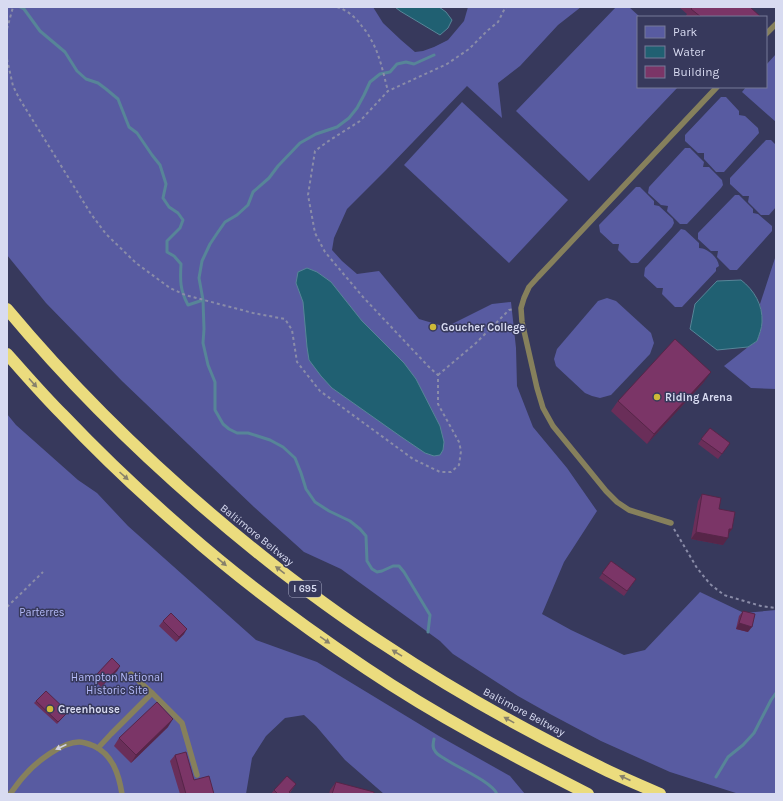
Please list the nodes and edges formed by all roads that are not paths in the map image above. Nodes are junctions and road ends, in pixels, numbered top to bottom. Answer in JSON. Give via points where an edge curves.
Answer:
{"nodes":[{"id":1,"x":776,"y":24,"type":"edge"},
{"id":2,"x":767,"y":33,"type":"edge"},
{"id":3,"x":715,"y":88,"type":"edge"},
{"id":4,"x":7,"y":309,"type":"edge"},
{"id":5,"x":7,"y":354,"type":"edge"},
{"id":6,"x":671,"y":523,"type":"road end"},
{"id":7,"x":124,"y":680,"type":"dead end"},
{"id":8,"x":152,"y":693,"type":"junction"},
{"id":9,"x":98,"y":748,"type":"junction"},
{"id":10,"x":197,"y":775,"type":"dead end"},
{"id":11,"x":10,"y":794,"type":"edge"},
{"id":12,"x":122,"y":794,"type":"edge"},
{"id":13,"x":588,"y":794,"type":"edge"},
{"id":14,"x":660,"y":794,"type":"edge"}],
"edges":[{"from":1,"to":2,"type":"lane"},
{"from":3,"to":6,"type":"lane","via":[[529,287],[521,308],[537,388],[543,408],[553,426],[617,502],[629,510]]},
{"from":14,"to":4,"type":"highway","name":"Baltimore Beltway","number":"I 695","one_way":true,"via":[[538,736],[455,689],[384,645],[313,596],[202,507],[134,444],[80,392]]},
{"from":5,"to":13,"type":"highway","number":"I 695","one_way":true,"via":[[60,413],[120,472],[236,574],[295,619],[441,715]]},
{"from":7,"to":8,"type":"lane","via":[[131,674]]},
{"from":8,"to":9,"type":"lane"},
{"from":8,"to":10,"type":"lane","via":[[182,723]]},
{"from":9,"to":11,"type":"lane","one_way":true,"via":[[79,742],[66,744],[43,758],[26,773]]},
{"from":9,"to":12,"type":"lane","via":[[114,766]]}]}
